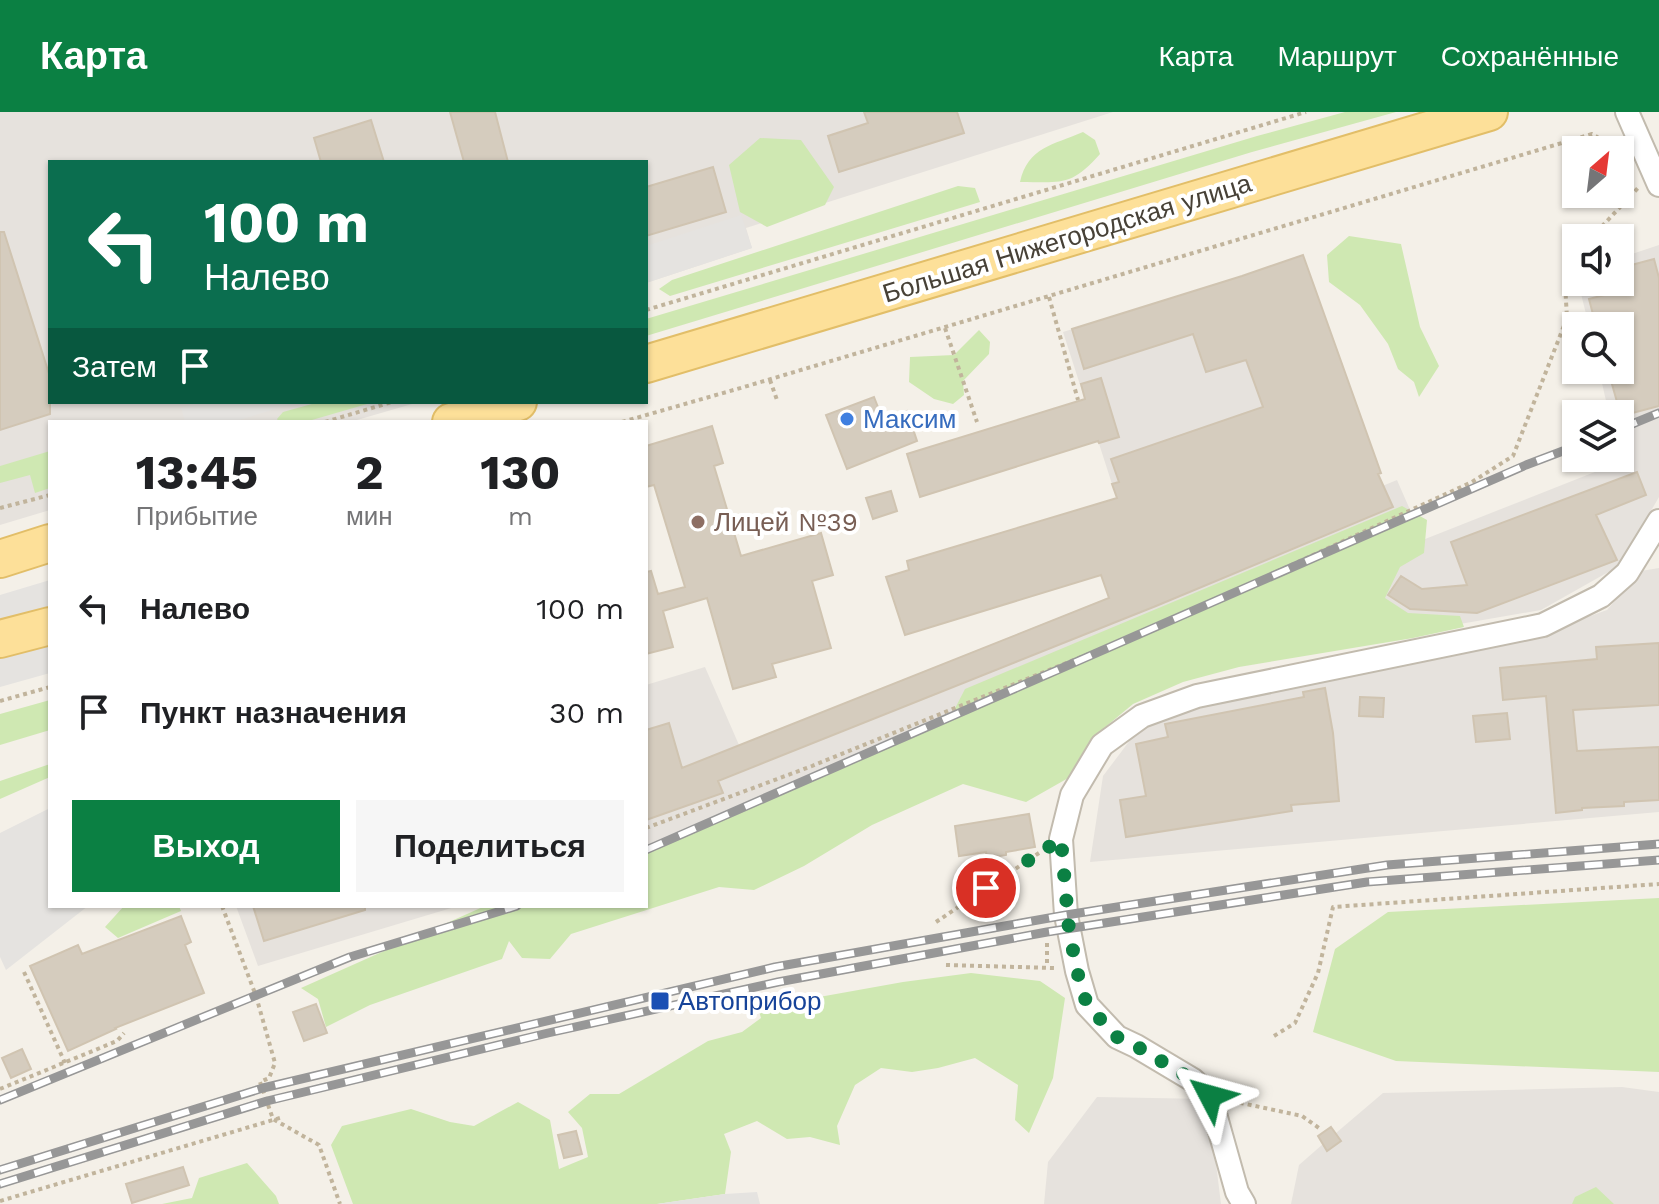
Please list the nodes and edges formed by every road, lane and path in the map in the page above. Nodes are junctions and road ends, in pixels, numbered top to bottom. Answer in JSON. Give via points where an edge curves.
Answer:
{"nodes":[{"id":1,"x":1306,"y":112,"type":"edge"},
{"id":2,"x":1489,"y":112,"type":"edge"},
{"id":3,"x":1627,"y":112,"type":"edge"},
{"id":4,"x":1562,"y":143,"type":"edge"},
{"id":5,"x":1656,"y":178,"type":"edge"},
{"id":6,"x":1606,"y":224,"type":"edge"},
{"id":7,"x":1566,"y":296,"type":"edge"},
{"id":8,"x":1049,"y":297,"type":"junction"},
{"id":9,"x":648,"y":309,"type":"edge"},
{"id":10,"x":945,"y":328,"type":"junction"},
{"id":11,"x":648,"y":363,"type":"edge"},
{"id":12,"x":770,"y":380,"type":"junction"},
{"id":13,"x":777,"y":400,"type":"dead end"},
{"id":14,"x":1078,"y":400,"type":"dead end"},
{"id":15,"x":385,"y":404,"type":"edge"},
{"id":16,"x":511,"y":404,"type":"edge"},
{"id":17,"x":332,"y":420,"type":"edge"},
{"id":18,"x":458,"y":420,"type":"edge"},
{"id":19,"x":629,"y":420,"type":"edge"},
{"id":20,"x":977,"y":422,"type":"dead end"},
{"id":21,"x":48,"y":496,"type":"edge"},
{"id":22,"x":0,"y":508,"type":"edge"},
{"id":23,"x":1659,"y":521,"type":"edge"},
{"id":24,"x":48,"y":544,"type":"edge"},
{"id":25,"x":0,"y":559,"type":"edge"},
{"id":26,"x":48,"y":627,"type":"edge"},
{"id":27,"x":0,"y":639,"type":"edge"},
{"id":28,"x":48,"y":688,"type":"edge"},
{"id":29,"x":0,"y":701,"type":"edge"},
{"id":30,"x":648,"y":827,"type":"edge"},
{"id":31,"x":1061,"y":839,"type":"junction"},
{"id":32,"x":1659,"y":884,"type":"edge"},
{"id":33,"x":223,"y":908,"type":"edge"},
{"id":34,"x":936,"y":922,"type":"dead end"},
{"id":35,"x":946,"y":965,"type":"dead end"},
{"id":36,"x":1077,"y":971,"type":"junction"},
{"id":37,"x":24,"y":972,"type":"dead end"},
{"id":38,"x":124,"y":1033,"type":"dead end"},
{"id":39,"x":1274,"y":1036,"type":"dead end"},
{"id":40,"x":65,"y":1063,"type":"junction"},
{"id":41,"x":0,"y":1089,"type":"edge"},
{"id":42,"x":1210,"y":1096,"type":"junction"},
{"id":43,"x":283,"y":1117,"type":"dead end"},
{"id":44,"x":273,"y":1119,"type":"junction"},
{"id":45,"x":1319,"y":1128,"type":"dead end"},
{"id":46,"x":0,"y":1201,"type":"edge"},
{"id":47,"x":340,"y":1204,"type":"edge"},
{"id":48,"x":1244,"y":1204,"type":"edge"}],
"edges":[{"from":1,"to":9,"type":"path"},
{"from":2,"to":11,"type":"main road","name":"Большая Нижегородская улица"},
{"from":3,"to":5,"type":"street"},
{"from":4,"to":8,"type":"path"},
{"from":5,"to":6,"type":"path"},
{"from":7,"to":30,"type":"path","via":[[1567,318],[1513,456],[1472,482],[1165,623]]},
{"from":8,"to":10,"type":"path"},
{"from":8,"to":14,"type":"path"},
{"from":10,"to":12,"type":"path"},
{"from":10,"to":20,"type":"path"},
{"from":12,"to":13,"type":"path"},
{"from":12,"to":19,"type":"path"},
{"from":15,"to":17,"type":"path"},
{"from":16,"to":18,"type":"main road"},
{"from":21,"to":22,"type":"path"},
{"from":23,"to":31,"type":"street","via":[[1627,573],[1601,596],[1543,625],[1197,696],[1142,716],[1102,745],[1072,795]]},
{"from":24,"to":25,"type":"main road"},
{"from":26,"to":27,"type":"main road"},
{"from":28,"to":29,"type":"path"},
{"from":31,"to":34,"type":"path"},
{"from":31,"to":36,"type":"street","via":[[1066,915]]},
{"from":32,"to":39,"type":"path","via":[[1333,907],[1318,973],[1295,1023]]},
{"from":33,"to":44,"type":"path","via":[[275,1063],[269,1078],[260,1082]]},
{"from":35,"to":36,"type":"path"},
{"from":36,"to":42,"type":"street","via":[[1087,1005],[1117,1037],[1193,1080]]},
{"from":37,"to":40,"type":"path"},
{"from":38,"to":40,"type":"path"},
{"from":40,"to":41,"type":"path"},
{"from":42,"to":45,"type":"path","via":[[1302,1116]]},
{"from":42,"to":48,"type":"street"},
{"from":43,"to":44,"type":"path"},
{"from":44,"to":46,"type":"path"},
{"from":44,"to":47,"type":"path","via":[[319,1145]]}]}
